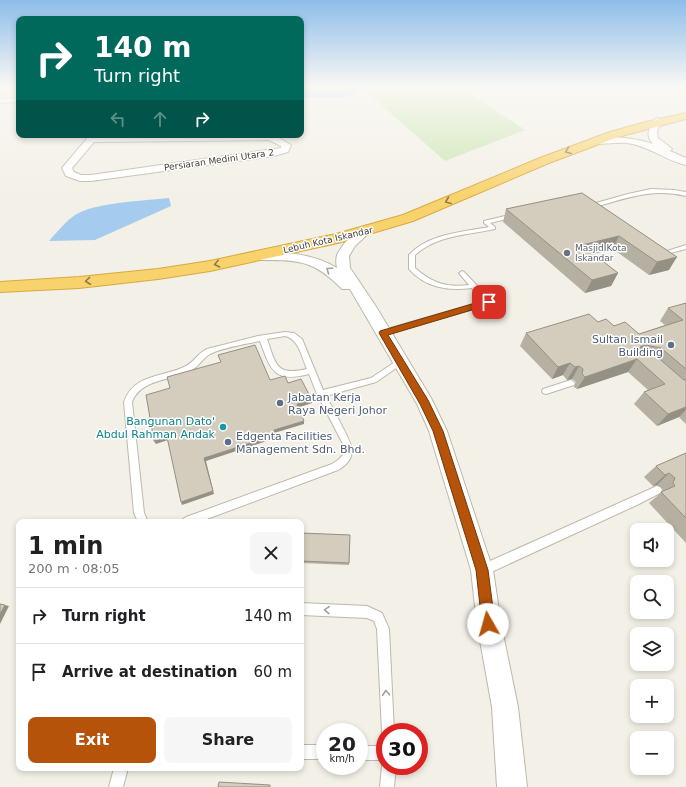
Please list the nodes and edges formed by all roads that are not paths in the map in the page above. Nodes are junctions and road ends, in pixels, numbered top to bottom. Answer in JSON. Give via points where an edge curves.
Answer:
{"nodes":[{"id":1,"x":612,"y":124,"type":"edge"},
{"id":2,"x":649,"y":124,"type":"edge"},
{"id":3,"x":656,"y":124,"type":"edge"},
{"id":4,"x":92,"y":138,"type":"edge"},
{"id":5,"x":273,"y":138,"type":"edge"},
{"id":6,"x":592,"y":142,"type":"junction"},
{"id":7,"x":686,"y":161,"type":"edge"},
{"id":8,"x":458,"y":183,"type":"dead end"},
{"id":9,"x":686,"y":194,"type":"edge"},
{"id":10,"x":586,"y":199,"type":"edge"},
{"id":11,"x":517,"y":215,"type":"edge"},
{"id":12,"x":364,"y":225,"type":"junction"},
{"id":13,"x":686,"y":247,"type":"edge"},
{"id":14,"x":221,"y":249,"type":"dead end"},
{"id":15,"x":667,"y":252,"type":"edge"},
{"id":16,"x":255,"y":256,"type":"junction"},
{"id":17,"x":462,"y":273,"type":"dead end"},
{"id":18,"x":474,"y":286,"type":"junction"},
{"id":19,"x":0,"y":287,"type":"edge"},
{"id":20,"x":368,"y":306,"type":"junction"},
{"id":21,"x":383,"y":333,"type":"junction"},
{"id":22,"x":263,"y":338,"type":"junction"},
{"id":23,"x":401,"y":362,"type":"junction"},
{"id":24,"x":312,"y":371,"type":"junction"},
{"id":25,"x":570,"y":383,"type":"dead end"},
{"id":26,"x":546,"y":391,"type":"dead end"},
{"id":27,"x":321,"y":394,"type":"junction"},
{"id":28,"x":657,"y":490,"type":"dead end"},
{"id":29,"x":142,"y":519,"type":"edge"},
{"id":30,"x":194,"y":519,"type":"edge"},
{"id":31,"x":482,"y":570,"type":"junction"},
{"id":32,"x":304,"y":609,"type":"edge"},
{"id":33,"x":388,"y":723,"type":"edge"},
{"id":34,"x":304,"y":752,"type":"edge"},
{"id":35,"x":316,"y":752,"type":"edge"},
{"id":36,"x":120,"y":771,"type":"edge"},
{"id":37,"x":388,"y":775,"type":"edge"},
{"id":38,"x":116,"y":787,"type":"edge"},
{"id":39,"x":387,"y":787,"type":"edge"},
{"id":40,"x":512,"y":787,"type":"edge"}],
"edges":[{"from":1,"to":8,"type":"highway"},
{"from":2,"to":6,"type":"highway","name":"Lebuh Kota Iskandar"},
{"from":3,"to":7,"type":"street","via":[[652,136],[657,144]]},
{"from":4,"to":5,"type":"street","name":"Persiaran Medini Utara 2","via":[[67,168],[70,174],[80,178],[98,177],[284,150],[286,144]]},
{"from":6,"to":7,"type":"street","via":[[636,142],[650,145]]},
{"from":6,"to":12,"type":"highway","name":"Lebuh Kota Iskandar","one_way":true,"via":[[408,218]]},
{"from":9,"to":10,"type":"lane","via":[[657,190],[595,205]]},
{"from":11,"to":18,"type":"lane","via":[[486,222],[493,228],[431,242],[417,249],[412,255],[412,270],[431,284],[455,289]]},
{"from":12,"to":14,"type":"highway","name":"Lebuh Kota Iskandar"},
{"from":12,"to":16,"type":"highway","name":"Lebuh Kota Iskandar"},
{"from":12,"to":20,"type":"street","via":[[343,256],[343,268]]},
{"from":13,"to":15,"type":"lane"},
{"from":16,"to":19,"type":"highway","name":"Lebuh Kota Iskandar","one_way":true,"via":[[210,266],[147,275]]},
{"from":20,"to":16,"type":"street","one_way":true,"via":[[332,271],[320,264],[306,259],[282,256]]},
{"from":17,"to":18,"type":"lane"},
{"from":18,"to":21,"type":"lane","via":[[489,302]]},
{"from":20,"to":21,"type":"street"},
{"from":21,"to":23,"type":"street"},
{"from":22,"to":24,"type":"lane","via":[[285,334],[296,338]]},
{"from":22,"to":24,"type":"lane","via":[[273,367],[278,372],[295,376]]},
{"from":22,"to":29,"type":"lane","via":[[208,352],[187,369],[144,384],[132,391],[128,402]]},
{"from":23,"to":27,"type":"lane","via":[[373,380]]},
{"from":23,"to":31,"type":"street","via":[[438,431]]},
{"from":24,"to":27,"type":"lane"},
{"from":25,"to":26,"type":"lane"},
{"from":27,"to":30,"type":"lane","via":[[347,444],[347,458],[342,464]]},
{"from":28,"to":31,"type":"lane"},
{"from":31,"to":40,"type":"street","via":[[488,624],[505,707]]},
{"from":33,"to":32,"type":"lane","one_way":true,"via":[[383,629],[378,617],[367,612]]},
{"from":34,"to":35,"type":"lane"},
{"from":36,"to":38,"type":"lane"},
{"from":37,"to":39,"type":"lane"}]}
